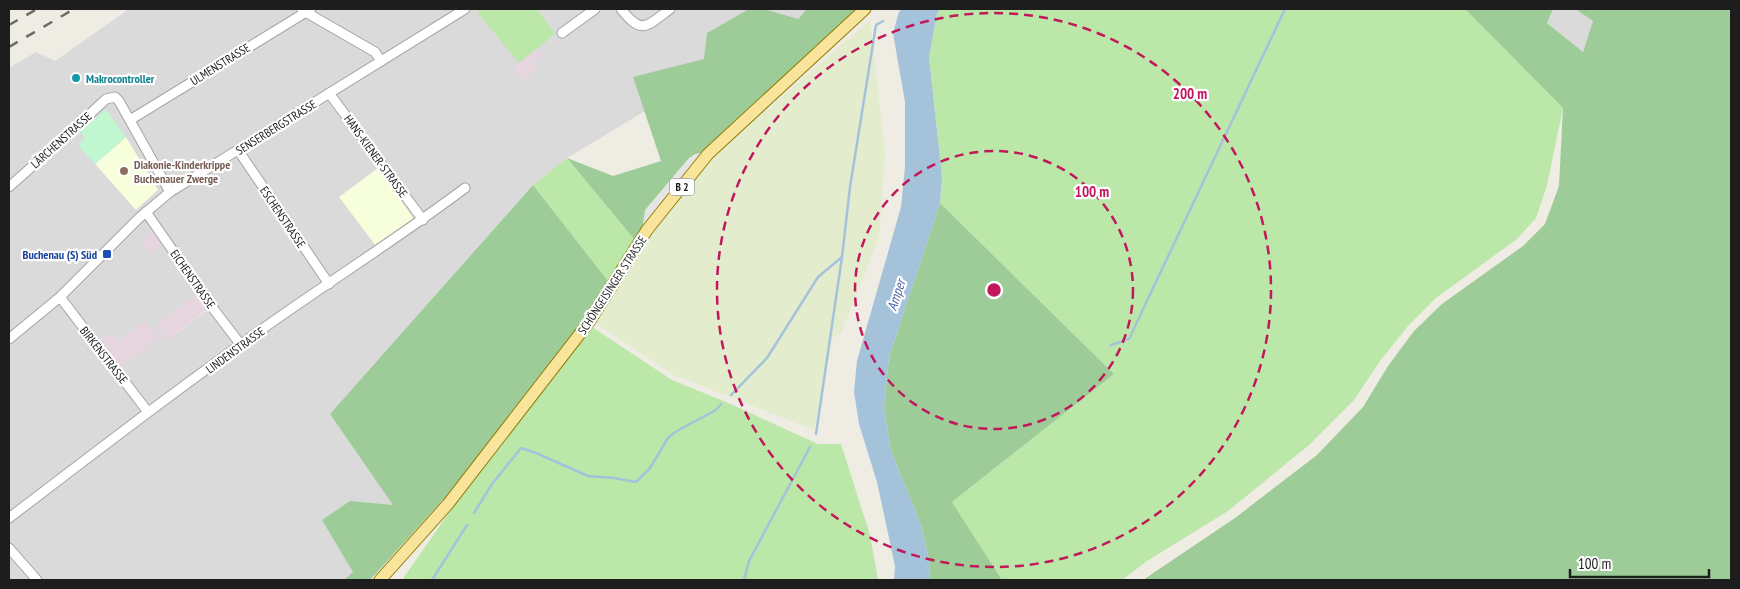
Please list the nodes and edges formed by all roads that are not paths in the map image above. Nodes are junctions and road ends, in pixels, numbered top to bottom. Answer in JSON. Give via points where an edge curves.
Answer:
{"nodes":[{"id":1,"x":465,"y":9,"type":"edge"},
{"id":2,"x":595,"y":9,"type":"edge"},
{"id":3,"x":621,"y":9,"type":"edge"},
{"id":4,"x":670,"y":9,"type":"edge"},
{"id":5,"x":865,"y":9,"type":"edge"},
{"id":6,"x":305,"y":10,"type":"edge"},
{"id":7,"x":562,"y":33,"type":"dead end"},
{"id":8,"x":381,"y":61,"type":"junction"},
{"id":9,"x":330,"y":93,"type":"junction"},
{"id":10,"x":130,"y":120,"type":"junction"},
{"id":11,"x":238,"y":150,"type":"junction"},
{"id":12,"x":9,"y":187,"type":"edge"},
{"id":13,"x":465,"y":188,"type":"dead end"},
{"id":14,"x":170,"y":192,"type":"junction"},
{"id":15,"x":146,"y":212,"type":"junction"},
{"id":16,"x":423,"y":220,"type":"junction"},
{"id":17,"x":329,"y":284,"type":"junction"},
{"id":18,"x":60,"y":298,"type":"junction"},
{"id":19,"x":9,"y":339,"type":"edge"},
{"id":20,"x":241,"y":345,"type":"junction"},
{"id":21,"x":148,"y":412,"type":"junction"},
{"id":22,"x":9,"y":518,"type":"edge"},
{"id":23,"x":9,"y":548,"type":"edge"},
{"id":24,"x":37,"y":580,"type":"edge"},
{"id":25,"x":380,"y":580,"type":"edge"}],
"edges":[{"from":1,"to":8,"type":"street","name":"SENSERBERGSTRASSE"},
{"from":2,"to":7,"type":"street"},
{"from":3,"to":4,"type":"street","via":[[632,23],[640,26]]},
{"from":5,"to":25,"type":"main road","name":"SCHÖNGEISINGER STRASSE","number":"B 2","via":[[708,154],[647,230],[589,322],[448,504]]},
{"from":6,"to":8,"type":"street","via":[[375,52]]},
{"from":6,"to":10,"type":"street","name":"ULMENSTRASSE"},
{"from":8,"to":9,"type":"street","name":"SENSERBERGSTRASSE"},
{"from":9,"to":11,"type":"street","name":"SENSERBERGSTRASSE"},
{"from":9,"to":16,"type":"street","name":"HANS-KIENER-STRASSE"},
{"from":10,"to":12,"type":"street","name":"LÄRCHENSTRASSE","via":[[115,97],[106,99]]},
{"from":10,"to":14,"type":"street"},
{"from":11,"to":14,"type":"street","name":"SENSERBERGSTRASSE"},
{"from":11,"to":17,"type":"street","name":"ESCHENSTRASSE"},
{"from":13,"to":16,"type":"street","name":"LINDENSTRASSE"},
{"from":14,"to":15,"type":"street","name":"SENSERBERGSTRASSE"},
{"from":15,"to":18,"type":"street","name":"SENSERBERGSTRASSE"},
{"from":15,"to":20,"type":"street","name":"EICHENSTRASSE"},
{"from":16,"to":17,"type":"street","name":"LINDENSTRASSE"},
{"from":17,"to":20,"type":"street","name":"LINDENSTRASSE"},
{"from":18,"to":19,"type":"street","name":"SENSERBERGSTRASSE"},
{"from":18,"to":21,"type":"street","name":"BIRKENSTRASSE"},
{"from":20,"to":21,"type":"street","name":"LINDENSTRASSE"},
{"from":21,"to":22,"type":"street","name":"LINDENSTRASSE"},
{"from":23,"to":24,"type":"street"}]}
